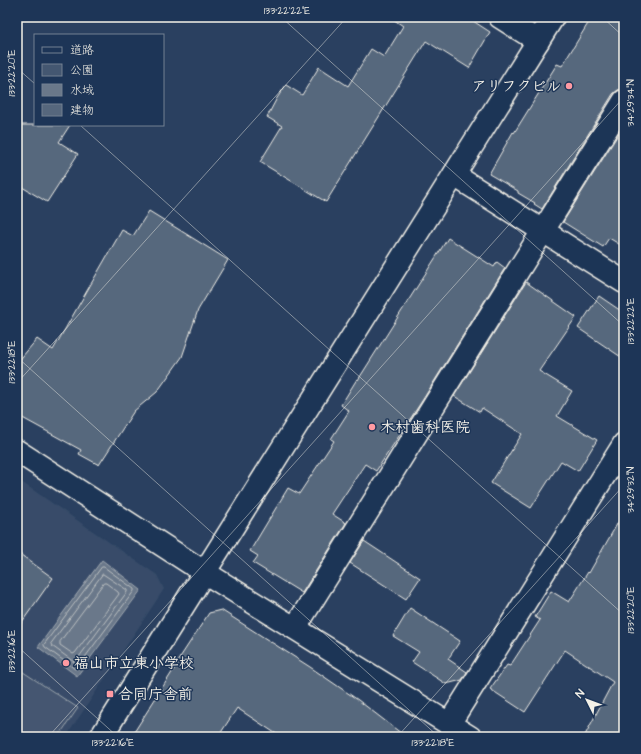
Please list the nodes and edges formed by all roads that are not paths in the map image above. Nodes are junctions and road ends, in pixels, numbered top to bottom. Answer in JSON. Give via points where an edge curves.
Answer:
{"nodes":[{"id":1,"x":500,"y":17,"type":"edge"},
{"id":2,"x":553,"y":17,"type":"edge"},
{"id":3,"x":538,"y":41,"type":"junction"},
{"id":4,"x":624,"y":101,"type":"edge"},
{"id":5,"x":454,"y":175,"type":"junction"},
{"id":6,"x":543,"y":230,"type":"junction"},
{"id":7,"x":624,"y":282,"type":"edge"},
{"id":8,"x":624,"y":444,"type":"edge"},
{"id":9,"x":17,"y":451,"type":"edge"},
{"id":10,"x":204,"y":572,"type":"junction"},
{"id":11,"x":294,"y":628,"type":"junction"},
{"id":12,"x":449,"y":724,"type":"junction"},
{"id":13,"x":100,"y":737,"type":"edge"},
{"id":14,"x":470,"y":737,"type":"edge"}],
"edges":[{"from":1,"to":3,"type":"street"},
{"from":2,"to":3,"type":"street"},
{"from":3,"to":5,"type":"street"},
{"from":4,"to":6,"type":"street"},
{"from":5,"to":6,"type":"street"},
{"from":5,"to":10,"type":"street"},
{"from":6,"to":7,"type":"street"},
{"from":6,"to":11,"type":"street"},
{"from":8,"to":12,"type":"street"},
{"from":9,"to":10,"type":"street"},
{"from":10,"to":11,"type":"street"},
{"from":10,"to":13,"type":"street"},
{"from":11,"to":12,"type":"street"},
{"from":12,"to":14,"type":"street"}]}
